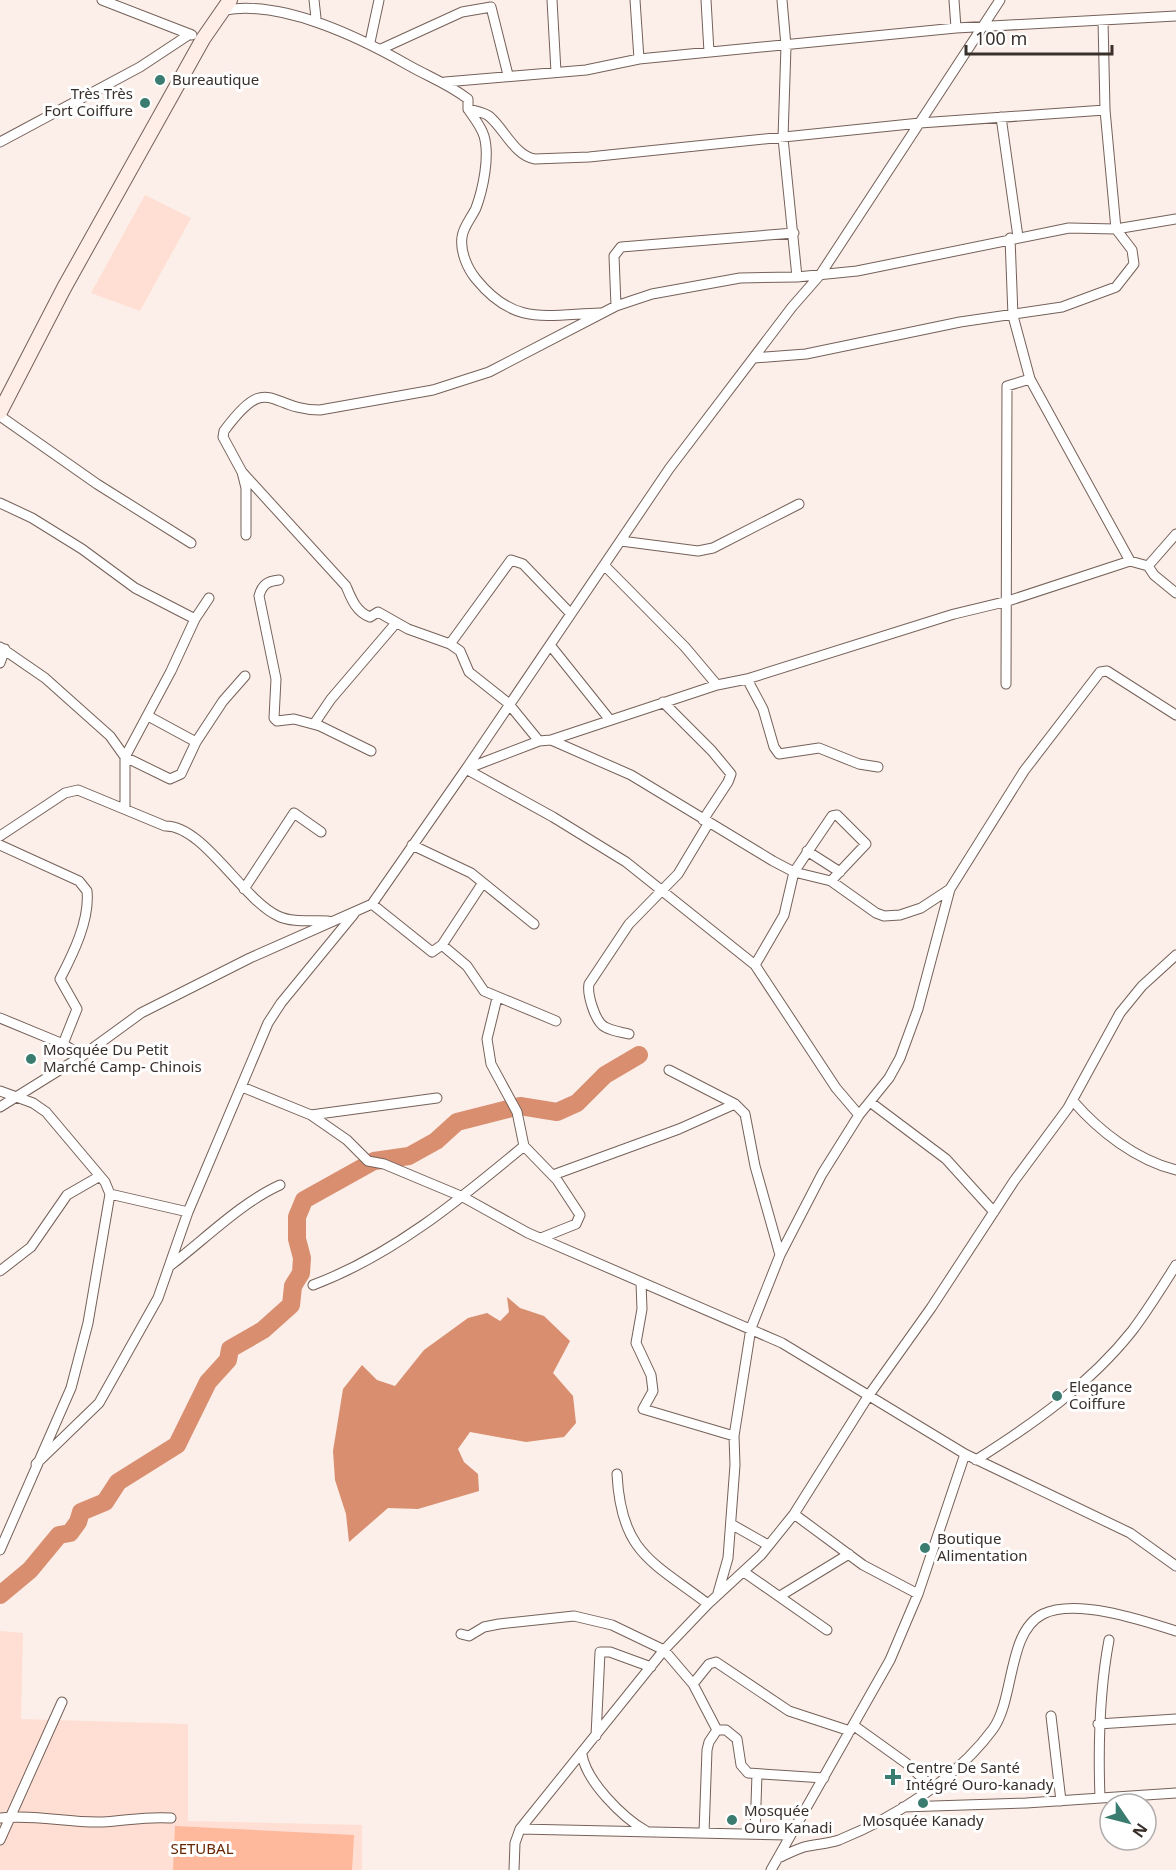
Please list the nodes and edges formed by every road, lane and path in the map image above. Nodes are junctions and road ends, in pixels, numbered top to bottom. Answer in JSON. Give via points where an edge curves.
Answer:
{"nodes":[{"id":1,"x":102,"y":0,"type":"edge"},
{"id":2,"x":314,"y":0,"type":"edge"},
{"id":3,"x":379,"y":0,"type":"edge"},
{"id":4,"x":552,"y":0,"type":"edge"},
{"id":5,"x":635,"y":0,"type":"edge"},
{"id":6,"x":706,"y":0,"type":"edge"},
{"id":7,"x":783,"y":0,"type":"edge"},
{"id":8,"x":954,"y":0,"type":"edge"},
{"id":9,"x":1000,"y":0,"type":"edge"},
{"id":10,"x":473,"y":5,"type":"edge"},
{"id":11,"x":226,"y":6,"type":"edge"},
{"id":12,"x":1176,"y":16,"type":"edge"},
{"id":13,"x":316,"y":18,"type":"junction"},
{"id":14,"x":1103,"y":20,"type":"junction"},
{"id":15,"x":983,"y":27,"type":"junction"},
{"id":16,"x":956,"y":28,"type":"junction"},
{"id":17,"x":196,"y":36,"type":"junction"},
{"id":18,"x":370,"y":42,"type":"junction"},
{"id":19,"x":786,"y":46,"type":"junction"},
{"id":20,"x":381,"y":50,"type":"junction"},
{"id":21,"x":710,"y":52,"type":"junction"},
{"id":22,"x":639,"y":59,"type":"junction"},
{"id":23,"x":556,"y":72,"type":"junction"},
{"id":24,"x":508,"y":75,"type":"junction"},
{"id":25,"x":445,"y":82,"type":"junction"},
{"id":26,"x":468,"y":109,"type":"junction"},
{"id":27,"x":1105,"y":110,"type":"junction"},
{"id":28,"x":1001,"y":117,"type":"junction"},
{"id":29,"x":920,"y":123,"type":"junction"},
{"id":30,"x":783,"y":138,"type":"junction"},
{"id":31,"x":1,"y":140,"type":"edge"},
{"id":32,"x":1176,"y":219,"type":"edge"},
{"id":33,"x":1116,"y":229,"type":"junction"},
{"id":34,"x":794,"y":233,"type":"junction"},
{"id":35,"x":1014,"y":237,"type":"junction"},
{"id":36,"x":820,"y":275,"type":"junction"},
{"id":37,"x":797,"y":278,"type":"junction"},
{"id":38,"x":616,"y":306,"type":"junction"},
{"id":39,"x":605,"y":313,"type":"junction"},
{"id":40,"x":1013,"y":316,"type":"junction"},
{"id":41,"x":754,"y":358,"type":"junction"},
{"id":42,"x":1030,"y":379,"type":"junction"},
{"id":43,"x":0,"y":414,"type":"edge"},
{"id":44,"x":242,"y":472,"type":"junction"},
{"id":45,"x":0,"y":503,"type":"edge"},
{"id":46,"x":799,"y":504,"type":"dead end"},
{"id":47,"x":1176,"y":534,"type":"edge"},
{"id":48,"x":246,"y":535,"type":"dead end"},
{"id":49,"x":621,"y":542,"type":"junction"},
{"id":50,"x":191,"y":543,"type":"dead end"},
{"id":51,"x":1130,"y":561,"type":"junction"},
{"id":52,"x":604,"y":565,"type":"junction"},
{"id":53,"x":1148,"y":566,"type":"junction"},
{"id":54,"x":279,"y":580,"type":"dead end"},
{"id":55,"x":1176,"y":593,"type":"edge"},
{"id":56,"x":209,"y":598,"type":"dead end"},
{"id":57,"x":1008,"y":601,"type":"junction"},
{"id":58,"x":571,"y":614,"type":"junction"},
{"id":59,"x":195,"y":618,"type":"junction"},
{"id":60,"x":396,"y":623,"type":"junction"},
{"id":61,"x":450,"y":644,"type":"junction"},
{"id":62,"x":550,"y":645,"type":"junction"},
{"id":63,"x":2,"y":648,"type":"edge"},
{"id":64,"x":0,"y":663,"type":"edge"},
{"id":65,"x":245,"y":676,"type":"dead end"},
{"id":66,"x":747,"y":679,"type":"junction"},
{"id":67,"x":1006,"y":684,"type":"dead end"},
{"id":68,"x":717,"y":686,"type":"junction"},
{"id":69,"x":663,"y":702,"type":"junction"},
{"id":70,"x":508,"y":703,"type":"junction"},
{"id":71,"x":1176,"y":715,"type":"edge"},
{"id":72,"x":148,"y":716,"type":"junction"},
{"id":73,"x":610,"y":720,"type":"junction"},
{"id":74,"x":314,"y":724,"type":"junction"},
{"id":75,"x":551,"y":740,"type":"junction"},
{"id":76,"x":539,"y":741,"type":"junction"},
{"id":77,"x":196,"y":742,"type":"junction"},
{"id":78,"x":371,"y":751,"type":"dead end"},
{"id":79,"x":125,"y":756,"type":"junction"},
{"id":80,"x":878,"y":767,"type":"dead end"},
{"id":81,"x":466,"y":769,"type":"junction"},
{"id":82,"x":125,"y":809,"type":"junction"},
{"id":83,"x":706,"y":822,"type":"junction"},
{"id":84,"x":321,"y":832,"type":"dead end"},
{"id":85,"x":0,"y":836,"type":"edge"},
{"id":86,"x":0,"y":845,"type":"edge"},
{"id":87,"x":412,"y":845,"type":"junction"},
{"id":88,"x":807,"y":850,"type":"junction"},
{"id":89,"x":794,"y":872,"type":"junction"},
{"id":90,"x":840,"y":872,"type":"junction"},
{"id":91,"x":831,"y":881,"type":"junction"},
{"id":92,"x":482,"y":884,"type":"junction"},
{"id":93,"x":244,"y":889,"type":"junction"},
{"id":94,"x":950,"y":889,"type":"junction"},
{"id":95,"x":663,"y":892,"type":"junction"},
{"id":96,"x":372,"y":904,"type":"junction"},
{"id":97,"x":356,"y":912,"type":"junction"},
{"id":98,"x":332,"y":921,"type":"junction"},
{"id":99,"x":534,"y":924,"type":"dead end"},
{"id":100,"x":442,"y":945,"type":"junction"},
{"id":101,"x":1176,"y":955,"type":"edge"},
{"id":102,"x":755,"y":964,"type":"junction"},
{"id":103,"x":497,"y":998,"type":"junction"},
{"id":104,"x":0,"y":1018,"type":"edge"},
{"id":105,"x":556,"y":1021,"type":"dead end"},
{"id":106,"x":629,"y":1034,"type":"dead end"},
{"id":107,"x":63,"y":1044,"type":"junction"},
{"id":108,"x":82,"y":1056,"type":"junction"},
{"id":109,"x":669,"y":1070,"type":"dead end"},
{"id":110,"x":242,"y":1087,"type":"junction"},
{"id":111,"x":0,"y":1091,"type":"edge"},
{"id":112,"x":15,"y":1098,"type":"junction"},
{"id":113,"x":437,"y":1098,"type":"dead end"},
{"id":114,"x":1073,"y":1101,"type":"junction"},
{"id":115,"x":870,"y":1102,"type":"junction"},
{"id":116,"x":735,"y":1104,"type":"junction"},
{"id":117,"x":0,"y":1107,"type":"edge"},
{"id":118,"x":311,"y":1115,"type":"junction"},
{"id":119,"x":859,"y":1115,"type":"junction"},
{"id":120,"x":524,"y":1146,"type":"junction"},
{"id":121,"x":1176,"y":1170,"type":"edge"},
{"id":122,"x":553,"y":1175,"type":"junction"},
{"id":123,"x":100,"y":1176,"type":"junction"},
{"id":124,"x":280,"y":1185,"type":"dead end"},
{"id":125,"x":110,"y":1194,"type":"junction"},
{"id":126,"x":463,"y":1197,"type":"junction"},
{"id":127,"x":188,"y":1212,"type":"junction"},
{"id":128,"x":994,"y":1212,"type":"junction"},
{"id":129,"x":541,"y":1238,"type":"junction"},
{"id":130,"x":780,"y":1255,"type":"junction"},
{"id":131,"x":171,"y":1265,"type":"junction"},
{"id":132,"x":1176,"y":1265,"type":"edge"},
{"id":133,"x":0,"y":1271,"type":"edge"},
{"id":134,"x":641,"y":1283,"type":"junction"},
{"id":135,"x":313,"y":1285,"type":"dead end"},
{"id":136,"x":751,"y":1328,"type":"junction"},
{"id":137,"x":869,"y":1395,"type":"junction"},
{"id":138,"x":734,"y":1436,"type":"junction"},
{"id":139,"x":965,"y":1454,"type":"junction"},
{"id":140,"x":976,"y":1460,"type":"junction"},
{"id":141,"x":36,"y":1464,"type":"junction"},
{"id":142,"x":617,"y":1474,"type":"dead end"},
{"id":143,"x":794,"y":1514,"type":"junction"},
{"id":144,"x":731,"y":1524,"type":"junction"},
{"id":145,"x":768,"y":1545,"type":"junction"},
{"id":146,"x":0,"y":1550,"type":"edge"},
{"id":147,"x":849,"y":1554,"type":"junction"},
{"id":148,"x":1176,"y":1566,"type":"edge"},
{"id":149,"x":744,"y":1572,"type":"junction"},
{"id":150,"x":918,"y":1594,"type":"junction"},
{"id":151,"x":717,"y":1595,"type":"junction"},
{"id":152,"x":780,"y":1596,"type":"junction"},
{"id":153,"x":708,"y":1604,"type":"junction"},
{"id":154,"x":827,"y":1630,"type":"dead end"},
{"id":155,"x":1176,"y":1631,"type":"edge"},
{"id":156,"x":461,"y":1634,"type":"dead end"},
{"id":157,"x":1109,"y":1640,"type":"dead end"},
{"id":158,"x":664,"y":1650,"type":"junction"},
{"id":159,"x":651,"y":1667,"type":"junction"},
{"id":160,"x":693,"y":1684,"type":"junction"},
{"id":161,"x":62,"y":1702,"type":"dead end"},
{"id":162,"x":1052,"y":1716,"type":"dead end"},
{"id":163,"x":1176,"y":1719,"type":"edge"},
{"id":164,"x":1098,"y":1724,"type":"junction"},
{"id":165,"x":851,"y":1728,"type":"junction"},
{"id":166,"x":717,"y":1730,"type":"junction"},
{"id":167,"x":596,"y":1736,"type":"junction"},
{"id":168,"x":582,"y":1755,"type":"junction"},
{"id":169,"x":757,"y":1774,"type":"junction"},
{"id":170,"x":824,"y":1778,"type":"junction"},
{"id":171,"x":932,"y":1787,"type":"junction"},
{"id":172,"x":1100,"y":1792,"type":"edge"},
{"id":173,"x":1176,"y":1793,"type":"edge"},
{"id":174,"x":1158,"y":1794,"type":"edge"},
{"id":175,"x":1098,"y":1798,"type":"edge"},
{"id":176,"x":1061,"y":1801,"type":"junction"},
{"id":177,"x":903,"y":1807,"type":"junction"},
{"id":178,"x":11,"y":1816,"type":"junction"},
{"id":179,"x":0,"y":1818,"type":"edge"},
{"id":180,"x":171,"y":1818,"type":"dead end"},
{"id":181,"x":519,"y":1829,"type":"junction"},
{"id":182,"x":648,"y":1832,"type":"junction"},
{"id":183,"x":704,"y":1833,"type":"junction"},
{"id":184,"x":755,"y":1834,"type":"junction"},
{"id":185,"x":789,"y":1835,"type":"junction"},
{"id":186,"x":0,"y":1840,"type":"edge"},
{"id":187,"x":778,"y":1858,"type":"junction"},
{"id":188,"x":514,"y":1870,"type":"edge"},
{"id":189,"x":771,"y":1870,"type":"edge"}],
"edges":[{"from":1,"to":17,"type":"street"},
{"from":2,"to":13,"type":"street"},
{"from":3,"to":18,"type":"street"},
{"from":4,"to":23,"type":"street"},
{"from":5,"to":22,"type":"street"},
{"from":6,"to":21,"type":"street"},
{"from":7,"to":19,"type":"street"},
{"from":8,"to":16,"type":"street"},
{"from":9,"to":15,"type":"street"},
{"from":10,"to":20,"type":"street"},
{"from":10,"to":24,"type":"street","via":[[491,7]]},
{"from":11,"to":13,"type":"street","via":[[255,2]]},
{"from":11,"to":17,"type":"main road"},
{"from":12,"to":14,"type":"street"},
{"from":13,"to":18,"type":"street"},
{"from":14,"to":15,"type":"street"},
{"from":14,"to":27,"type":"street"},
{"from":15,"to":16,"type":"street"},
{"from":15,"to":29,"type":"street"},
{"from":16,"to":19,"type":"street"},
{"from":17,"to":31,"type":"street"},
{"from":17,"to":43,"type":"main road"},
{"from":18,"to":20,"type":"street"},
{"from":19,"to":21,"type":"street"},
{"from":19,"to":30,"type":"street"},
{"from":20,"to":25,"type":"street"},
{"from":21,"to":22,"type":"street"},
{"from":22,"to":23,"type":"street"},
{"from":23,"to":24,"type":"street"},
{"from":24,"to":25,"type":"street"},
{"from":25,"to":26,"type":"street","via":[[468,99]]},
{"from":26,"to":30,"type":"street","via":[[489,115],[520,152],[535,159]]},
{"from":26,"to":39,"type":"street","via":[[482,130],[486,148],[480,196],[462,233],[471,272],[500,304],[515,312]]},
{"from":27,"to":28,"type":"street"},
{"from":27,"to":33,"type":"street"},
{"from":28,"to":29,"type":"street"},
{"from":28,"to":35,"type":"street"},
{"from":29,"to":30,"type":"street"},
{"from":29,"to":36,"type":"street"},
{"from":30,"to":34,"type":"street"},
{"from":32,"to":33,"type":"street"},
{"from":33,"to":35,"type":"street","via":[[1069,228]]},
{"from":33,"to":40,"type":"street","via":[[1132,250],[1134,264],[1120,285],[1062,307]]},
{"from":34,"to":37,"type":"street"},
{"from":34,"to":38,"type":"street","via":[[621,247],[614,256]]},
{"from":35,"to":36,"type":"street","via":[[944,255]]},
{"from":35,"to":40,"type":"street"},
{"from":36,"to":37,"type":"street"},
{"from":36,"to":41,"type":"street"},
{"from":37,"to":38,"type":"street","via":[[740,278],[652,294]]},
{"from":38,"to":39,"type":"street"},
{"from":39,"to":44,"type":"street","via":[[500,367],[433,390],[320,411],[265,396],[252,400],[223,436]]},
{"from":40,"to":41,"type":"street","via":[[960,322],[806,354]]},
{"from":40,"to":42,"type":"street"},
{"from":41,"to":49,"type":"street","via":[[669,469]]},
{"from":42,"to":51,"type":"street"},
{"from":42,"to":57,"type":"street","via":[[1007,386]]},
{"from":43,"to":50,"type":"street","via":[[97,484]]},
{"from":44,"to":48,"type":"street"},
{"from":44,"to":60,"type":"street","via":[[346,586],[360,611],[369,617],[378,612]]},
{"from":45,"to":59,"type":"street","via":[[82,549],[135,588]]},
{"from":46,"to":49,"type":"street","via":[[713,548],[698,551]]},
{"from":47,"to":53,"type":"street"},
{"from":49,"to":52,"type":"street"},
{"from":51,"to":53,"type":"street"},
{"from":51,"to":57,"type":"street"},
{"from":52,"to":58,"type":"street"},
{"from":52,"to":68,"type":"street","via":[[685,647]]},
{"from":53,"to":55,"type":"street"},
{"from":54,"to":74,"type":"street","via":[[264,584],[259,596],[276,679],[274,718]]},
{"from":56,"to":59,"type":"street"},
{"from":57,"to":66,"type":"street"},
{"from":57,"to":67,"type":"street"},
{"from":58,"to":61,"type":"street","via":[[523,564],[511,560]]},
{"from":58,"to":62,"type":"street"},
{"from":59,"to":72,"type":"street"},
{"from":60,"to":61,"type":"street"},
{"from":60,"to":74,"type":"street"},
{"from":61,"to":70,"type":"street","via":[[463,655],[470,672]]},
{"from":62,"to":70,"type":"street"},
{"from":62,"to":73,"type":"street"},
{"from":63,"to":64,"type":"street"},
{"from":63,"to":79,"type":"street","via":[[45,678],[110,736]]},
{"from":65,"to":77,"type":"street"},
{"from":66,"to":68,"type":"street"},
{"from":66,"to":80,"type":"street","via":[[779,754],[819,748]]},
{"from":68,"to":69,"type":"street"},
{"from":69,"to":73,"type":"street"},
{"from":69,"to":83,"type":"street","via":[[730,774]]},
{"from":70,"to":76,"type":"street"},
{"from":70,"to":81,"type":"street"},
{"from":71,"to":94,"type":"street","via":[[1107,671],[1100,672],[1024,771]]},
{"from":72,"to":77,"type":"street"},
{"from":72,"to":79,"type":"street"},
{"from":73,"to":75,"type":"street"},
{"from":74,"to":78,"type":"street"},
{"from":75,"to":76,"type":"street"},
{"from":75,"to":83,"type":"street","via":[[631,775]]},
{"from":76,"to":81,"type":"street"},
{"from":77,"to":79,"type":"street","via":[[176,778],[170,779]]},
{"from":79,"to":82,"type":"street"},
{"from":81,"to":87,"type":"street"},
{"from":81,"to":95,"type":"street","via":[[595,842]]},
{"from":82,"to":85,"type":"street","via":[[72,791]]},
{"from":82,"to":93,"type":"street","via":[[186,831]]},
{"from":83,"to":89,"type":"street"},
{"from":83,"to":95,"type":"street","via":[[678,874]]},
{"from":84,"to":93,"type":"street","via":[[294,813]]},
{"from":86,"to":107,"type":"street","via":[[79,881],[87,891],[84,920],[60,979],[77,1008]]},
{"from":87,"to":92,"type":"street","via":[[471,873]]},
{"from":87,"to":96,"type":"street"},
{"from":88,"to":89,"type":"street"},
{"from":88,"to":90,"type":"street"},
{"from":88,"to":90,"type":"street","via":[[832,816],[841,818],[866,844]]},
{"from":89,"to":91,"type":"street"},
{"from":89,"to":102,"type":"street","via":[[784,915]]},
{"from":90,"to":91,"type":"street"},
{"from":91,"to":94,"type":"street","via":[[884,916],[921,908]]},
{"from":92,"to":99,"type":"street"},
{"from":92,"to":100,"type":"street"},
{"from":93,"to":98,"type":"street","via":[[276,916]]},
{"from":94,"to":115,"type":"street","via":[[909,1038],[895,1068]]},
{"from":95,"to":102,"type":"street"},
{"from":95,"to":106,"type":"street","via":[[629,924],[589,984],[589,994],[603,1027]]},
{"from":96,"to":97,"type":"street"},
{"from":96,"to":100,"type":"street","via":[[428,951]]},
{"from":97,"to":98,"type":"street"},
{"from":97,"to":110,"type":"street","via":[[274,1013]]},
{"from":98,"to":108,"type":"street","via":[[157,1004]]},
{"from":100,"to":103,"type":"street","via":[[467,966],[484,991]]},
{"from":101,"to":114,"type":"street","via":[[1128,1001]]},
{"from":102,"to":119,"type":"street","via":[[836,1088]]},
{"from":103,"to":105,"type":"street"},
{"from":103,"to":120,"type":"street","via":[[487,1039],[489,1057],[517,1112]]},
{"from":104,"to":107,"type":"street"},
{"from":107,"to":108,"type":"street"},
{"from":108,"to":112,"type":"street"},
{"from":109,"to":116,"type":"street"},
{"from":110,"to":118,"type":"street"},
{"from":110,"to":127,"type":"street"},
{"from":111,"to":112,"type":"street"},
{"from":112,"to":117,"type":"street"},
{"from":112,"to":123,"type":"street","via":[[46,1112]]},
{"from":113,"to":118,"type":"street"},
{"from":114,"to":121,"type":"street","via":[[1099,1127],[1132,1151]]},
{"from":114,"to":128,"type":"street"},
{"from":115,"to":119,"type":"street"},
{"from":115,"to":128,"type":"street","via":[[946,1159]]},
{"from":116,"to":122,"type":"street","via":[[669,1133]]},
{"from":116,"to":130,"type":"street","via":[[745,1114]]},
{"from":118,"to":126,"type":"street","via":[[347,1140],[368,1161]]},
{"from":119,"to":130,"type":"street","via":[[822,1174]]},
{"from":120,"to":122,"type":"street"},
{"from":120,"to":126,"type":"street"},
{"from":122,"to":129,"type":"street","via":[[578,1211],[579,1220]]},
{"from":123,"to":125,"type":"street"},
{"from":123,"to":133,"type":"street","via":[[67,1195],[31,1246]]},
{"from":124,"to":131,"type":"street","via":[[248,1204]]},
{"from":125,"to":127,"type":"street"},
{"from":125,"to":141,"type":"street","via":[[78,1365],[69,1394]]},
{"from":126,"to":129,"type":"street"},
{"from":126,"to":135,"type":"street","via":[[377,1256]]},
{"from":127,"to":131,"type":"street"},
{"from":128,"to":137,"type":"street"},
{"from":129,"to":134,"type":"street"},
{"from":130,"to":136,"type":"street"},
{"from":131,"to":141,"type":"street","via":[[158,1298],[99,1403]]},
{"from":132,"to":140,"type":"street","via":[[1131,1332],[1080,1384]]},
{"from":134,"to":136,"type":"street"},
{"from":134,"to":138,"type":"street","via":[[642,1309],[636,1343],[651,1375],[653,1391],[643,1409]]},
{"from":136,"to":137,"type":"street"},
{"from":136,"to":138,"type":"street"},
{"from":137,"to":139,"type":"street"},
{"from":137,"to":143,"type":"street"},
{"from":138,"to":144,"type":"street"},
{"from":139,"to":140,"type":"street"},
{"from":139,"to":150,"type":"street"},
{"from":140,"to":148,"type":"street","via":[[1130,1533]]},
{"from":141,"to":146,"type":"street"},
{"from":142,"to":153,"type":"street","via":[[628,1532],[641,1552]]},
{"from":143,"to":145,"type":"street"},
{"from":143,"to":147,"type":"street"},
{"from":144,"to":145,"type":"street"},
{"from":144,"to":151,"type":"street","via":[[726,1572]]},
{"from":145,"to":149,"type":"street"},
{"from":147,"to":150,"type":"street"},
{"from":147,"to":152,"type":"street"},
{"from":149,"to":151,"type":"street"},
{"from":149,"to":152,"type":"street"},
{"from":150,"to":165,"type":"street","via":[[890,1660]]},
{"from":151,"to":153,"type":"street"},
{"from":152,"to":154,"type":"street"},
{"from":153,"to":158,"type":"street"},
{"from":155,"to":171,"type":"street","via":[[1071,1608],[1042,1615],[1025,1632],[1006,1702],[993,1728],[962,1763]]},
{"from":156,"to":158,"type":"street","via":[[470,1636],[499,1624],[573,1616],[612,1625]]},
{"from":157,"to":164,"type":"street"},
{"from":158,"to":159,"type":"street"},
{"from":158,"to":160,"type":"street"},
{"from":159,"to":167,"type":"street"},
{"from":159,"to":167,"type":"street","via":[[604,1650],[600,1652]]},
{"from":160,"to":165,"type":"street","via":[[709,1664],[716,1662],[789,1711]]},
{"from":160,"to":166,"type":"street"},
{"from":161,"to":178,"type":"street"},
{"from":162,"to":176,"type":"street"},
{"from":163,"to":164,"type":"street"},
{"from":164,"to":172,"type":"street"},
{"from":165,"to":170,"type":"street"},
{"from":165,"to":171,"type":"street","via":[[906,1763]]},
{"from":166,"to":169,"type":"street","via":[[726,1730],[737,1739],[744,1770]]},
{"from":166,"to":183,"type":"street","via":[[707,1750]]},
{"from":167,"to":168,"type":"street"},
{"from":168,"to":181,"type":"street"},
{"from":168,"to":182,"type":"street","via":[[590,1776],[621,1813]]},
{"from":169,"to":170,"type":"street"},
{"from":169,"to":184,"type":"street"},
{"from":170,"to":185,"type":"street"},
{"from":171,"to":177,"type":"street"},
{"from":173,"to":174,"type":"street"},
{"from":175,"to":176,"type":"street"},
{"from":176,"to":177,"type":"street"},
{"from":177,"to":187,"type":"street","via":[[836,1841]]},
{"from":178,"to":179,"type":"street"},
{"from":178,"to":180,"type":"street","via":[[101,1822],[144,1816]]},
{"from":178,"to":186,"type":"street"},
{"from":181,"to":182,"type":"street"},
{"from":181,"to":188,"type":"street"},
{"from":182,"to":183,"type":"street"},
{"from":183,"to":184,"type":"street"},
{"from":184,"to":185,"type":"street"},
{"from":185,"to":187,"type":"street"},
{"from":187,"to":189,"type":"street"}]}
